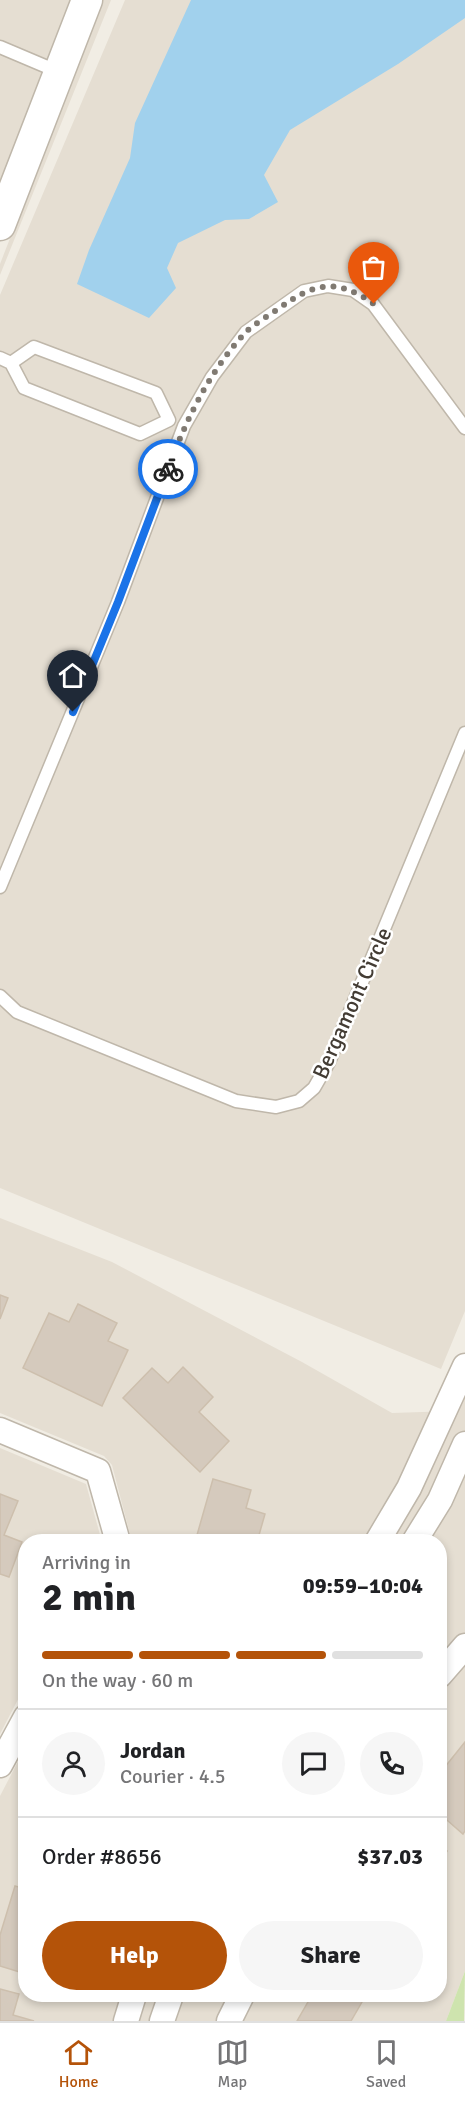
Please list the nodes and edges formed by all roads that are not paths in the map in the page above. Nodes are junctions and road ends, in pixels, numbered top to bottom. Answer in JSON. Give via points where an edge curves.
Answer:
{"nodes":[{"id":1,"x":87,"y":0,"type":"edge"},
{"id":2,"x":0,"y":47,"type":"edge"},
{"id":3,"x":59,"y":72,"type":"junction"},
{"id":4,"x":0,"y":225,"type":"edge"},
{"id":5,"x":6,"y":360,"type":"edge"},
{"id":6,"x":169,"y":420,"type":"junction"},
{"id":7,"x":184,"y":426,"type":"junction"},
{"id":8,"x":465,"y":428,"type":"edge"},
{"id":9,"x":465,"y":733,"type":"edge"},
{"id":10,"x":0,"y":887,"type":"edge"},
{"id":11,"x":0,"y":996,"type":"edge"},
{"id":12,"x":465,"y":1366,"type":"edge"},
{"id":13,"x":0,"y":1430,"type":"edge"},
{"id":14,"x":465,"y":1444,"type":"edge"},
{"id":15,"x":116,"y":1534,"type":"edge"},
{"id":16,"x":382,"y":1534,"type":"edge"},
{"id":17,"x":419,"y":1534,"type":"edge"},
{"id":18,"x":465,"y":1646,"type":"edge"},
{"id":19,"x":447,"y":1668,"type":"edge"},
{"id":20,"x":18,"y":1732,"type":"edge"},
{"id":21,"x":0,"y":1765,"type":"edge"},
{"id":22,"x":132,"y":2002,"type":"edge"},
{"id":23,"x":169,"y":2002,"type":"edge"},
{"id":24,"x":238,"y":2002,"type":"edge"},
{"id":25,"x":126,"y":2021,"type":"edge"},
{"id":26,"x":162,"y":2021,"type":"edge"},
{"id":27,"x":229,"y":2021,"type":"edge"}],
"edges":[{"from":1,"to":3,"type":"street"},
{"from":2,"to":3,"type":"lane"},
{"from":3,"to":4,"type":"street"},
{"from":5,"to":6,"type":"lane","via":[[24,388],[140,434]]},
{"from":5,"to":6,"type":"lane","via":[[34,347],[156,393]]},
{"from":6,"to":7,"type":"lane"},
{"from":7,"to":8,"type":"lane","via":[[212,377],[246,332],[304,291],[328,286],[353,290],[374,304]]},
{"from":7,"to":10,"type":"lane","via":[[118,602]]},
{"from":9,"to":11,"type":"lane","name":"Bergamont Circle","via":[[329,1062],[314,1088],[299,1101],[276,1107],[236,1101],[17,1012]]},
{"from":12,"to":16,"type":"street","via":[[409,1488]]},
{"from":13,"to":15,"type":"street","via":[[98,1471]]},
{"from":14,"to":17,"type":"street","via":[[440,1500]]},
{"from":18,"to":19,"type":"street"},
{"from":20,"to":21,"type":"street"},
{"from":22,"to":25,"type":"street"},
{"from":23,"to":26,"type":"street"},
{"from":24,"to":27,"type":"street"}]}
